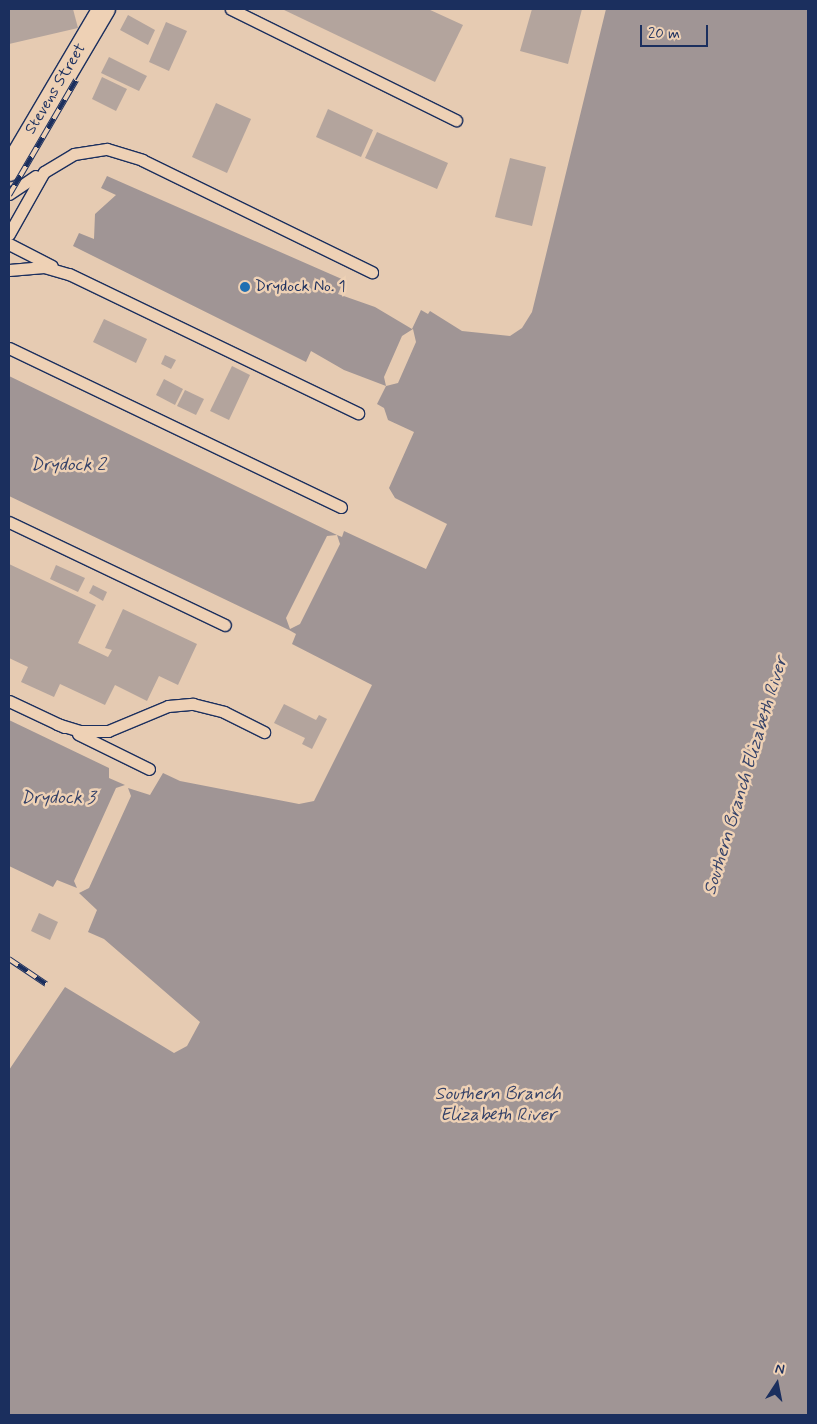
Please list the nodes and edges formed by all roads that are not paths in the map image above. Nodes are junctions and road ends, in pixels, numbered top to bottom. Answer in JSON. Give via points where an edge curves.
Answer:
{"nodes":[{"id":1,"x":104,"y":9,"type":"edge"},
{"id":2,"x":232,"y":9,"type":"edge"},
{"id":3,"x":456,"y":120,"type":"dead end"},
{"id":4,"x":52,"y":165,"type":"junction"},
{"id":5,"x":9,"y":170,"type":"edge"},
{"id":6,"x":9,"y":194,"type":"edge"},
{"id":7,"x":9,"y":234,"type":"edge"},
{"id":8,"x":9,"y":244,"type":"edge"},
{"id":9,"x":9,"y":270,"type":"edge"},
{"id":10,"x":372,"y":272,"type":"dead end"},
{"id":11,"x":69,"y":274,"type":"junction"},
{"id":12,"x":9,"y":348,"type":"edge"},
{"id":13,"x":358,"y":413,"type":"dead end"},
{"id":14,"x":341,"y":507,"type":"dead end"},
{"id":15,"x":9,"y":522,"type":"edge"},
{"id":16,"x":225,"y":625,"type":"dead end"},
{"id":17,"x":9,"y":701,"type":"edge"},
{"id":18,"x":57,"y":724,"type":"junction"},
{"id":19,"x":264,"y":732,"type":"dead end"},
{"id":20,"x":149,"y":769,"type":"dead end"}],
"edges":[{"from":1,"to":5,"type":"street","name":"Stevens Street"},
{"from":2,"to":3,"type":"lane"},
{"from":4,"to":6,"type":"lane"},
{"from":4,"to":7,"type":"lane","via":[[36,180]]},
{"from":4,"to":10,"type":"lane","via":[[87,151],[129,154]]},
{"from":8,"to":11,"type":"lane"},
{"from":9,"to":11,"type":"lane","via":[[44,267]]},
{"from":11,"to":13,"type":"lane"},
{"from":12,"to":14,"type":"lane"},
{"from":15,"to":16,"type":"lane"},
{"from":17,"to":18,"type":"lane"},
{"from":18,"to":19,"type":"lane","via":[[80,731],[108,731],[168,706],[193,704],[219,710]]},
{"from":18,"to":20,"type":"lane"}]}
